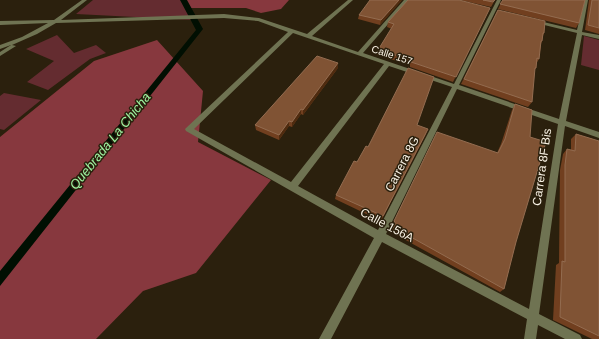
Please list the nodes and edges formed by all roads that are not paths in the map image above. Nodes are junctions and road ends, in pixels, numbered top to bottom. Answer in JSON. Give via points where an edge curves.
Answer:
{"nodes":[{"id":1,"x":85,"y":0,"type":"edge"},
{"id":2,"x":351,"y":0,"type":"edge"},
{"id":3,"x":406,"y":0,"type":"edge"},
{"id":4,"x":499,"y":0,"type":"edge"},
{"id":5,"x":586,"y":0,"type":"edge"},
{"id":6,"x":529,"y":20,"type":"edge"},
{"id":7,"x":57,"y":22,"type":"junction"},
{"id":8,"x":0,"y":23,"type":"edge"},
{"id":9,"x":291,"y":32,"type":"junction"},
{"id":10,"x":579,"y":33,"type":"junction"},
{"id":11,"x":307,"y":37,"type":"junction"},
{"id":12,"x":599,"y":38,"type":"edge"},
{"id":13,"x":23,"y":39,"type":"junction"},
{"id":14,"x":0,"y":47,"type":"edge"},
{"id":15,"x":0,"y":54,"type":"edge"},
{"id":16,"x":359,"y":54,"type":"junction"},
{"id":17,"x":387,"y":64,"type":"junction"},
{"id":18,"x":456,"y":87,"type":"junction"},
{"id":19,"x":562,"y":122,"type":"junction"},
{"id":20,"x":599,"y":135,"type":"edge"},
{"id":21,"x":292,"y":187,"type":"junction"},
{"id":22,"x":380,"y":236,"type":"junction"},
{"id":23,"x":534,"y":317,"type":"junction"},
{"id":24,"x":325,"y":339,"type":"edge"},
{"id":25,"x":530,"y":339,"type":"edge"},
{"id":26,"x":576,"y":339,"type":"edge"}],
"edges":[{"from":1,"to":7,"type":"street"},
{"from":2,"to":11,"type":"street"},
{"from":3,"to":16,"type":"street"},
{"from":4,"to":18,"type":"street","name":"Carrera 8G"},
{"from":5,"to":10,"type":"street","name":"Carrera 8F Bis"},
{"from":6,"to":10,"type":"street"},
{"from":7,"to":8,"type":"street"},
{"from":7,"to":9,"type":"street","name":"Calle 157","via":[[224,16],[259,20]]},
{"from":7,"to":13,"type":"street"},
{"from":9,"to":11,"type":"street","name":"Calle 157"},
{"from":9,"to":21,"type":"street","name":"Calle 156A","via":[[188,129]]},
{"from":10,"to":12,"type":"street"},
{"from":10,"to":19,"type":"street","name":"Carrera 8F Bis"},
{"from":11,"to":16,"type":"street","name":"Calle 157"},
{"from":13,"to":14,"type":"street"},
{"from":13,"to":15,"type":"street"},
{"from":16,"to":17,"type":"street","name":"Calle 157"},
{"from":17,"to":18,"type":"street","name":"Calle 157"},
{"from":17,"to":21,"type":"street"},
{"from":18,"to":19,"type":"street","name":"Calle 157"},
{"from":18,"to":22,"type":"street","name":"Carrera 8G"},
{"from":19,"to":20,"type":"street","name":"Calle 157"},
{"from":19,"to":23,"type":"street","name":"Carrera 8F Bis"},
{"from":21,"to":22,"type":"street","name":"Calle 156A"},
{"from":22,"to":23,"type":"street","name":"Calle 156A"},
{"from":22,"to":24,"type":"street","name":"Carrera 8G"},
{"from":23,"to":25,"type":"street","name":"Carrera 8F Bis"},
{"from":23,"to":26,"type":"street","name":"Calle 156A"}]}
